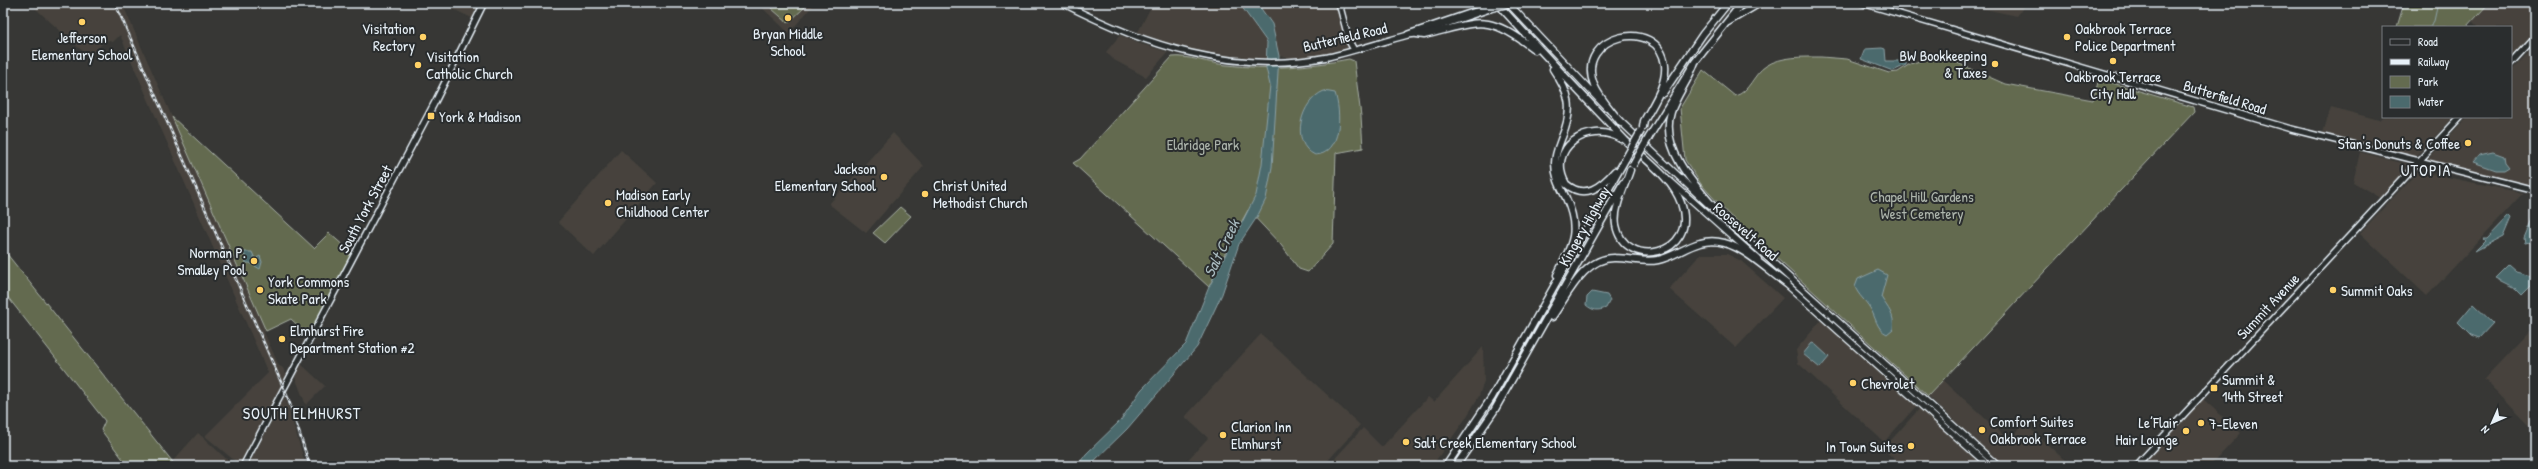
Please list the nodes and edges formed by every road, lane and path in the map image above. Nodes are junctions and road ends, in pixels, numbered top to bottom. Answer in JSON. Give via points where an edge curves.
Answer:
{"nodes":[{"id":1,"x":484,"y":3,"type":"edge"},
{"id":2,"x":1062,"y":3,"type":"edge"},
{"id":3,"x":1339,"y":3,"type":"edge"},
{"id":4,"x":1497,"y":3,"type":"edge"},
{"id":5,"x":1508,"y":3,"type":"edge"},
{"id":6,"x":1513,"y":3,"type":"edge"},
{"id":7,"x":1728,"y":3,"type":"edge"},
{"id":8,"x":1742,"y":3,"type":"edge"},
{"id":9,"x":1760,"y":3,"type":"edge"},
{"id":10,"x":1864,"y":3,"type":"edge"},
{"id":11,"x":1489,"y":8,"type":"junction"},
{"id":12,"x":1724,"y":25,"type":"junction"},
{"id":13,"x":1408,"y":34,"type":"junction"},
{"id":14,"x":1417,"y":34,"type":"junction"},
{"id":15,"x":2535,"y":37,"type":"edge"},
{"id":16,"x":1354,"y":50,"type":"junction"},
{"id":17,"x":1549,"y":60,"type":"junction"},
{"id":18,"x":1695,"y":62,"type":"junction"},
{"id":19,"x":2512,"y":62,"type":"edge"},
{"id":20,"x":2459,"y":118,"type":"edge"},
{"id":21,"x":1621,"y":122,"type":"junction"},
{"id":22,"x":1642,"y":129,"type":"junction"},
{"id":23,"x":1628,"y":142,"type":"junction"},
{"id":24,"x":2417,"y":162,"type":"junction"},
{"id":25,"x":1622,"y":164,"type":"junction"},
{"id":26,"x":1632,"y":167,"type":"junction"},
{"id":27,"x":1659,"y":171,"type":"junction"},
{"id":28,"x":2535,"y":190,"type":"edge"},
{"id":29,"x":1721,"y":215,"type":"junction"},
{"id":30,"x":1787,"y":284,"type":"junction"},
{"id":31,"x":1538,"y":317,"type":"junction"},
{"id":32,"x":1523,"y":362,"type":"junction"},
{"id":33,"x":243,"y":466,"type":"edge"},
{"id":34,"x":1446,"y":466,"type":"edge"},
{"id":35,"x":1456,"y":466,"type":"edge"},
{"id":36,"x":1989,"y":466,"type":"edge"},
{"id":37,"x":1998,"y":466,"type":"edge"},
{"id":38,"x":2136,"y":466,"type":"edge"}],
"edges":[{"from":1,"to":33,"type":"main road","name":"South York Street","via":[[436,100]]},
{"from":2,"to":16,"type":"main road","name":"Butterfield Road","via":[[1121,32],[1173,50],[1217,58],[1282,62],[1327,57]]},
{"from":3,"to":16,"type":"main road"},
{"from":4,"to":11,"type":"main road","name":"Butterfield Road","bridge":true},
{"from":4,"to":17,"type":"highway","name":"Roosevelt Road"},
{"from":5,"to":21,"type":"main road","name":"Roosevelt Road"},
{"from":6,"to":11,"type":"main road","name":"Butterfield Road","bridge":true},
{"from":7,"to":22,"type":"highway","name":"Kingery Highway","via":[[1702,34]]},
{"from":8,"to":12,"type":"highway","name":"Kingery Highway"},
{"from":9,"to":12,"type":"highway"},
{"from":10,"to":24,"type":"main road","name":"Butterfield Road","via":[[2291,129]]},
{"from":11,"to":13,"type":"main road","name":"Butterfield Road","via":[[1422,27]]},
{"from":11,"to":14,"type":"main road","name":"Butterfield Road"},
{"from":12,"to":18,"type":"highway","name":"Kingery Highway"},
{"from":13,"to":14,"type":"main road","name":"Butterfield Road"},
{"from":13,"to":16,"type":"main road","name":"Butterfield Road"},
{"from":14,"to":17,"type":"highway","via":[[1424,35],[1475,24],[1490,24],[1513,32]]},
{"from":15,"to":19,"type":"main road"},
{"from":17,"to":23,"type":"highway","name":"Roosevelt Road"},
{"from":17,"to":31,"type":"highway","via":[[1565,88],[1570,105],[1569,122],[1555,161],[1559,185],[1572,213],[1575,228],[1573,243]]},
{"from":18,"to":26,"type":"highway","name":"Kingery Highway","bridge":true},
{"from":18,"to":29,"type":"highway","via":[[1690,78],[1671,112],[1671,131],[1677,157],[1686,174]]},
{"from":20,"to":24,"type":"main road","name":"Summit Avenue"},
{"from":21,"to":22,"type":"highway","via":[[1598,93],[1592,70],[1595,58],[1608,42],[1617,36],[1635,36],[1651,42],[1664,58],[1666,66],[1662,87]]},
{"from":21,"to":29,"type":"main road","name":"Roosevelt Road","via":[[1677,177]]},
{"from":22,"to":25,"type":"highway","name":"Kingery Highway","bridge":true},
{"from":23,"to":25,"type":"highway","via":[[1604,132],[1596,131],[1582,135],[1564,152],[1561,171],[1566,184],[1574,190],[1592,191],[1604,184]]},
{"from":23,"to":27,"type":"highway","name":"Roosevelt Road"},
{"from":24,"to":28,"type":"main road","name":"Butterfield Road"},
{"from":24,"to":38,"type":"main road","name":"Summit Avenue"},
{"from":25,"to":31,"type":"highway","name":"Kingery Highway"},
{"from":26,"to":27,"type":"highway","via":[[1616,214],[1616,226],[1628,246],[1649,253],[1658,253],[1674,244],[1683,233],[1684,226],[1681,202]]},
{"from":26,"to":32,"type":"highway","name":"Kingery Highway"},
{"from":27,"to":30,"type":"main road","name":"Roosevelt Road"},
{"from":29,"to":37,"type":"main road","name":"Roosevelt Road"},
{"from":30,"to":32,"type":"highway","via":[[1734,246],[1717,241],[1698,243],[1659,260],[1603,259],[1584,271]]},
{"from":30,"to":36,"type":"main road","name":"Roosevelt Road"},
{"from":31,"to":34,"type":"highway","name":"Kingery Highway","via":[[1492,396]]},
{"from":32,"to":35,"type":"highway","name":"Kingery Highway","via":[[1494,411]]}]}
